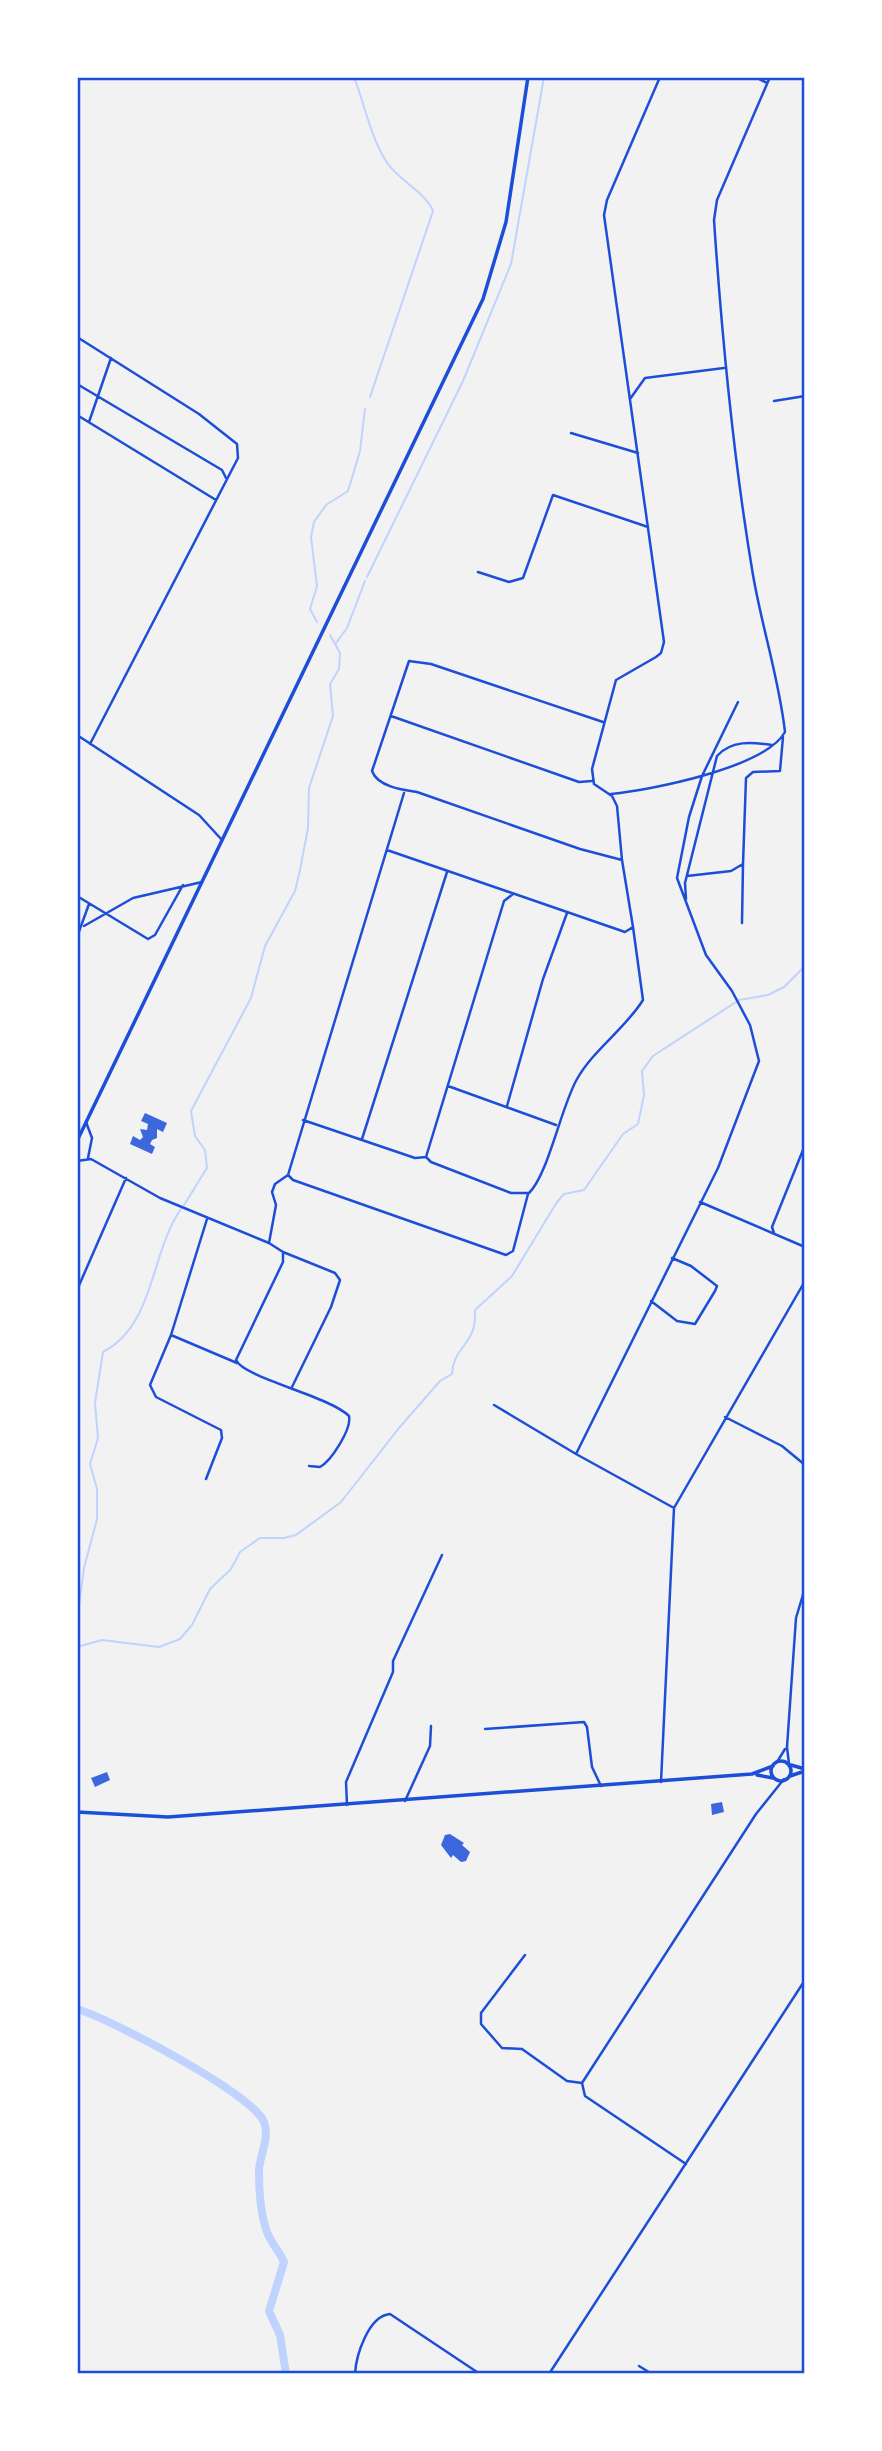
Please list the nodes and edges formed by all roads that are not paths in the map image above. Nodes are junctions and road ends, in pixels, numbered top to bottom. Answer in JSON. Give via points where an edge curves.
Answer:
{"nodes":[{"id":1,"x":528,"y":77,"type":"edge"},
{"id":2,"x":660,"y":77,"type":"edge"},
{"id":3,"x":755,"y":77,"type":"edge"},
{"id":4,"x":769,"y":77,"type":"edge"},
{"id":5,"x":767,"y":83,"type":"junction"},
{"id":6,"x":77,"y":337,"type":"edge"},
{"id":7,"x":111,"y":358,"type":"junction"},
{"id":8,"x":724,"y":368,"type":"junction"},
{"id":9,"x":77,"y":384,"type":"edge"},
{"id":10,"x":98,"y":396,"type":"junction"},
{"id":11,"x":805,"y":396,"type":"edge"},
{"id":12,"x":630,"y":399,"type":"junction"},
{"id":13,"x":774,"y":401,"type":"dead end"},
{"id":14,"x":77,"y":415,"type":"edge"},
{"id":15,"x":89,"y":422,"type":"junction"},
{"id":16,"x":571,"y":433,"type":"dead end"},
{"id":17,"x":638,"y":453,"type":"junction"},
{"id":18,"x":226,"y":478,"type":"junction"},
{"id":19,"x":216,"y":500,"type":"junction"},
{"id":20,"x":649,"y":527,"type":"junction"},
{"id":21,"x":478,"y":572,"type":"dead end"},
{"id":22,"x":738,"y":702,"type":"dead end"},
{"id":23,"x":391,"y":716,"type":"junction"},
{"id":24,"x":603,"y":722,"type":"junction"},
{"id":25,"x":77,"y":735,"type":"edge"},
{"id":26,"x":783,"y":736,"type":"junction"},
{"id":27,"x":90,"y":744,"type":"junction"},
{"id":28,"x":772,"y":745,"type":"junction"},
{"id":29,"x":711,"y":774,"type":"junction"},
{"id":30,"x":702,"y":776,"type":"junction"},
{"id":31,"x":592,"y":781,"type":"junction"},
{"id":32,"x":404,"y":793,"type":"junction"},
{"id":33,"x":610,"y":794,"type":"junction"},
{"id":34,"x":222,"y":840,"type":"junction"},
{"id":35,"x":387,"y":850,"type":"junction"},
{"id":36,"x":622,"y":860,"type":"junction"},
{"id":37,"x":743,"y":864,"type":"junction"},
{"id":38,"x":447,"y":871,"type":"junction"},
{"id":39,"x":687,"y":876,"type":"junction"},
{"id":40,"x":202,"y":882,"type":"junction"},
{"id":41,"x":183,"y":885,"type":"junction"},
{"id":42,"x":513,"y":894,"type":"junction"},
{"id":43,"x":77,"y":896,"type":"edge"},
{"id":44,"x":89,"y":904,"type":"junction"},
{"id":45,"x":687,"y":906,"type":"junction"},
{"id":46,"x":103,"y":913,"type":"junction"},
{"id":47,"x":567,"y":913,"type":"junction"},
{"id":48,"x":742,"y":923,"type":"dead end"},
{"id":49,"x":84,"y":926,"type":"junction"},
{"id":50,"x":633,"y":927,"type":"junction"},
{"id":51,"x":77,"y":937,"type":"edge"},
{"id":52,"x":447,"y":1086,"type":"junction"},
{"id":53,"x":507,"y":1106,"type":"junction"},
{"id":54,"x":303,"y":1120,"type":"junction"},
{"id":55,"x":86,"y":1122,"type":"junction"},
{"id":56,"x":557,"y":1125,"type":"junction"},
{"id":57,"x":362,"y":1139,"type":"junction"},
{"id":58,"x":77,"y":1141,"type":"edge"},
{"id":59,"x":805,"y":1145,"type":"edge"},
{"id":60,"x":426,"y":1157,"type":"junction"},
{"id":61,"x":88,"y":1158,"type":"junction"},
{"id":62,"x":77,"y":1161,"type":"edge"},
{"id":63,"x":288,"y":1175,"type":"junction"},
{"id":64,"x":126,"y":1178,"type":"junction"},
{"id":65,"x":528,"y":1193,"type":"junction"},
{"id":66,"x":700,"y":1202,"type":"junction"},
{"id":67,"x":207,"y":1219,"type":"junction"},
{"id":68,"x":776,"y":1235,"type":"junction"},
{"id":69,"x":269,"y":1243,"type":"junction"},
{"id":70,"x":805,"y":1247,"type":"edge"},
{"id":71,"x":283,"y":1252,"type":"junction"},
{"id":72,"x":672,"y":1258,"type":"junction"},
{"id":73,"x":805,"y":1281,"type":"edge"},
{"id":74,"x":77,"y":1290,"type":"edge"},
{"id":75,"x":651,"y":1301,"type":"junction"},
{"id":76,"x":170,"y":1335,"type":"junction"},
{"id":77,"x":237,"y":1363,"type":"junction"},
{"id":78,"x":292,"y":1387,"type":"junction"},
{"id":79,"x":494,"y":1405,"type":"dead end"},
{"id":80,"x":725,"y":1417,"type":"junction"},
{"id":81,"x":576,"y":1454,"type":"junction"},
{"id":82,"x":805,"y":1465,"type":"edge"},
{"id":83,"x":309,"y":1466,"type":"dead end"},
{"id":84,"x":206,"y":1479,"type":"dead end"},
{"id":85,"x":674,"y":1507,"type":"junction"},
{"id":86,"x":442,"y":1555,"type":"dead end"},
{"id":87,"x":805,"y":1588,"type":"edge"},
{"id":88,"x":431,"y":1726,"type":"dead end"},
{"id":89,"x":485,"y":1728,"type":"dead end"},
{"id":90,"x":787,"y":1746,"type":"junction"},
{"id":91,"x":777,"y":1762,"type":"junction"},
{"id":92,"x":789,"y":1764,"type":"junction"},
{"id":93,"x":773,"y":1766,"type":"junction"},
{"id":94,"x":805,"y":1770,"type":"edge"},
{"id":95,"x":752,"y":1774,"type":"junction"},
{"id":96,"x":773,"y":1778,"type":"junction"},
{"id":97,"x":786,"y":1778,"type":"junction"},
{"id":98,"x":661,"y":1782,"type":"junction"},
{"id":99,"x":601,"y":1786,"type":"junction"},
{"id":100,"x":771,"y":1793,"type":"junction"},
{"id":101,"x":405,"y":1801,"type":"junction"},
{"id":102,"x":347,"y":1805,"type":"junction"},
{"id":103,"x":77,"y":1812,"type":"edge"},
{"id":104,"x":525,"y":1955,"type":"dead end"},
{"id":105,"x":805,"y":1980,"type":"edge"},
{"id":106,"x":582,"y":2083,"type":"junction"},
{"id":107,"x":686,"y":2164,"type":"junction"},
{"id":108,"x":639,"y":2366,"type":"dead end"},
{"id":109,"x":473,"y":2372,"type":"edge"},
{"id":110,"x":355,"y":2374,"type":"edge"},
{"id":111,"x":480,"y":2374,"type":"edge"},
{"id":112,"x":549,"y":2374,"type":"edge"},
{"id":113,"x":652,"y":2374,"type":"edge"}],
"edges":[{"from":1,"to":34,"type":"main road","via":[[506,222],[483,299]]},
{"from":2,"to":12,"type":"street","via":[[604,210]]},
{"from":3,"to":5,"type":"street"},
{"from":4,"to":5,"type":"street"},
{"from":5,"to":8,"type":"street","via":[[715,208]]},
{"from":6,"to":7,"type":"street"},
{"from":7,"to":10,"type":"street"},
{"from":7,"to":18,"type":"street","via":[[237,444],[238,458]]},
{"from":8,"to":12,"type":"street","via":[[645,378]]},
{"from":8,"to":26,"type":"street","via":[[753,575],[777,673]]},
{"from":9,"to":10,"type":"street"},
{"from":10,"to":15,"type":"street"},
{"from":10,"to":18,"type":"street","via":[[222,470]]},
{"from":11,"to":13,"type":"street"},
{"from":12,"to":17,"type":"street"},
{"from":14,"to":15,"type":"street"},
{"from":15,"to":19,"type":"street"},
{"from":16,"to":17,"type":"street"},
{"from":17,"to":20,"type":"street"},
{"from":18,"to":19,"type":"street"},
{"from":19,"to":27,"type":"street"},
{"from":20,"to":21,"type":"street","via":[[553,495],[523,578],[509,582]]},
{"from":20,"to":24,"type":"street","via":[[664,648],[616,680]]},
{"from":22,"to":30,"type":"street"},
{"from":23,"to":24,"type":"street","via":[[407,663],[414,661]]},
{"from":23,"to":31,"type":"street","via":[[579,782]]},
{"from":23,"to":32,"type":"street","via":[[372,771],[377,780]]},
{"from":24,"to":31,"type":"street"},
{"from":25,"to":27,"type":"street"},
{"from":26,"to":28,"type":"street"},
{"from":26,"to":37,"type":"street","via":[[780,771],[753,772],[746,778]]},
{"from":27,"to":34,"type":"street","via":[[199,815]]},
{"from":28,"to":29,"type":"street"},
{"from":28,"to":29,"type":"street","via":[[749,742],[726,748],[717,756]]},
{"from":29,"to":30,"type":"street"},
{"from":29,"to":39,"type":"street"},
{"from":30,"to":33,"type":"street"},
{"from":30,"to":45,"type":"street","via":[[677,878]]},
{"from":31,"to":33,"type":"street"},
{"from":32,"to":35,"type":"street"},
{"from":32,"to":36,"type":"street","via":[[417,792]]},
{"from":33,"to":36,"type":"street","via":[[617,806]]},
{"from":34,"to":40,"type":"main road"},
{"from":35,"to":38,"type":"street"},
{"from":35,"to":54,"type":"street"},
{"from":36,"to":50,"type":"street"},
{"from":37,"to":39,"type":"street","via":[[732,871]]},
{"from":37,"to":48,"type":"street"},
{"from":38,"to":42,"type":"street"},
{"from":38,"to":57,"type":"street"},
{"from":39,"to":45,"type":"street"},
{"from":40,"to":41,"type":"street"},
{"from":40,"to":55,"type":"main road"},
{"from":41,"to":46,"type":"street","via":[[133,898]]},
{"from":41,"to":46,"type":"street","via":[[155,935],[148,939]]},
{"from":42,"to":47,"type":"street"},
{"from":42,"to":52,"type":"street","via":[[504,901]]},
{"from":43,"to":44,"type":"street"},
{"from":44,"to":46,"type":"street"},
{"from":44,"to":49,"type":"street"},
{"from":45,"to":66,"type":"street","via":[[706,955],[740,1004],[759,1052],[718,1168]]},
{"from":46,"to":49,"type":"street"},
{"from":47,"to":50,"type":"street","via":[[625,932]]},
{"from":47,"to":53,"type":"street"},
{"from":49,"to":51,"type":"street"},
{"from":50,"to":56,"type":"street","via":[[643,1000],[581,1073]]},
{"from":52,"to":53,"type":"street"},
{"from":52,"to":60,"type":"street"},
{"from":53,"to":56,"type":"street"},
{"from":54,"to":57,"type":"street"},
{"from":54,"to":63,"type":"street"},
{"from":55,"to":58,"type":"main road"},
{"from":55,"to":61,"type":"street","via":[[92,1138]]},
{"from":56,"to":65,"type":"street","via":[[536,1185]]},
{"from":57,"to":60,"type":"street","via":[[415,1158]]},
{"from":59,"to":68,"type":"street","via":[[772,1227]]},
{"from":60,"to":65,"type":"street","via":[[511,1193]]},
{"from":61,"to":62,"type":"street"},
{"from":61,"to":64,"type":"street"},
{"from":63,"to":65,"type":"street","via":[[506,1255],[513,1251]]},
{"from":63,"to":69,"type":"street","via":[[272,1189],[276,1205]]},
{"from":64,"to":67,"type":"street"},
{"from":64,"to":74,"type":"street"},
{"from":66,"to":68,"type":"street"},
{"from":66,"to":72,"type":"street"},
{"from":67,"to":69,"type":"street"},
{"from":67,"to":76,"type":"street"},
{"from":68,"to":70,"type":"street"},
{"from":69,"to":71,"type":"street"},
{"from":71,"to":77,"type":"street","via":[[283,1262],[238,1351]]},
{"from":71,"to":78,"type":"street","via":[[335,1273],[341,1283]]},
{"from":72,"to":75,"type":"street"},
{"from":72,"to":75,"type":"street","via":[[710,1279],[717,1286],[715,1292],[695,1325],[677,1321]]},
{"from":73,"to":80,"type":"street"},
{"from":75,"to":81,"type":"street"},
{"from":76,"to":77,"type":"street"},
{"from":76,"to":84,"type":"street","via":[[150,1389],[156,1397],[221,1430]]},
{"from":77,"to":78,"type":"street"},
{"from":78,"to":83,"type":"street","via":[[346,1413],[350,1420],[327,1462]]},
{"from":79,"to":81,"type":"street"},
{"from":80,"to":82,"type":"street","via":[[782,1446]]},
{"from":80,"to":85,"type":"street"},
{"from":81,"to":85,"type":"street"},
{"from":85,"to":98,"type":"street"},
{"from":86,"to":102,"type":"street","via":[[393,1661],[393,1672],[346,1782]]},
{"from":87,"to":90,"type":"street","via":[[796,1618]]},
{"from":88,"to":101,"type":"street","via":[[430,1746]]},
{"from":89,"to":99,"type":"street","via":[[584,1722],[592,1767]]},
{"from":90,"to":91,"type":"street"},
{"from":90,"to":92,"type":"street"},
{"from":91,"to":92,"type":"main road"},
{"from":91,"to":93,"type":"main road"},
{"from":92,"to":94,"type":"main road"},
{"from":92,"to":97,"type":"main road","via":[[792,1770]]},
{"from":93,"to":95,"type":"main road"},
{"from":93,"to":96,"type":"main road"},
{"from":94,"to":97,"type":"main road"},
{"from":95,"to":96,"type":"main road"},
{"from":95,"to":98,"type":"main road"},
{"from":96,"to":97,"type":"main road"},
{"from":96,"to":100,"type":"street"},
{"from":97,"to":100,"type":"street"},
{"from":98,"to":99,"type":"main road"},
{"from":99,"to":101,"type":"main road"},
{"from":100,"to":106,"type":"street"},
{"from":101,"to":102,"type":"main road"},
{"from":102,"to":103,"type":"main road","via":[[168,1817]]},
{"from":104,"to":106,"type":"street","via":[[481,2013],[481,2024],[502,2048],[522,2049],[567,2081]]},
{"from":105,"to":107,"type":"street"},
{"from":106,"to":107,"type":"street","via":[[584,2096]]},
{"from":107,"to":112,"type":"street"},
{"from":108,"to":113,"type":"street"},
{"from":109,"to":110,"type":"street","via":[[390,2314],[377,2320],[359,2351]]},
{"from":109,"to":111,"type":"street"}]}
